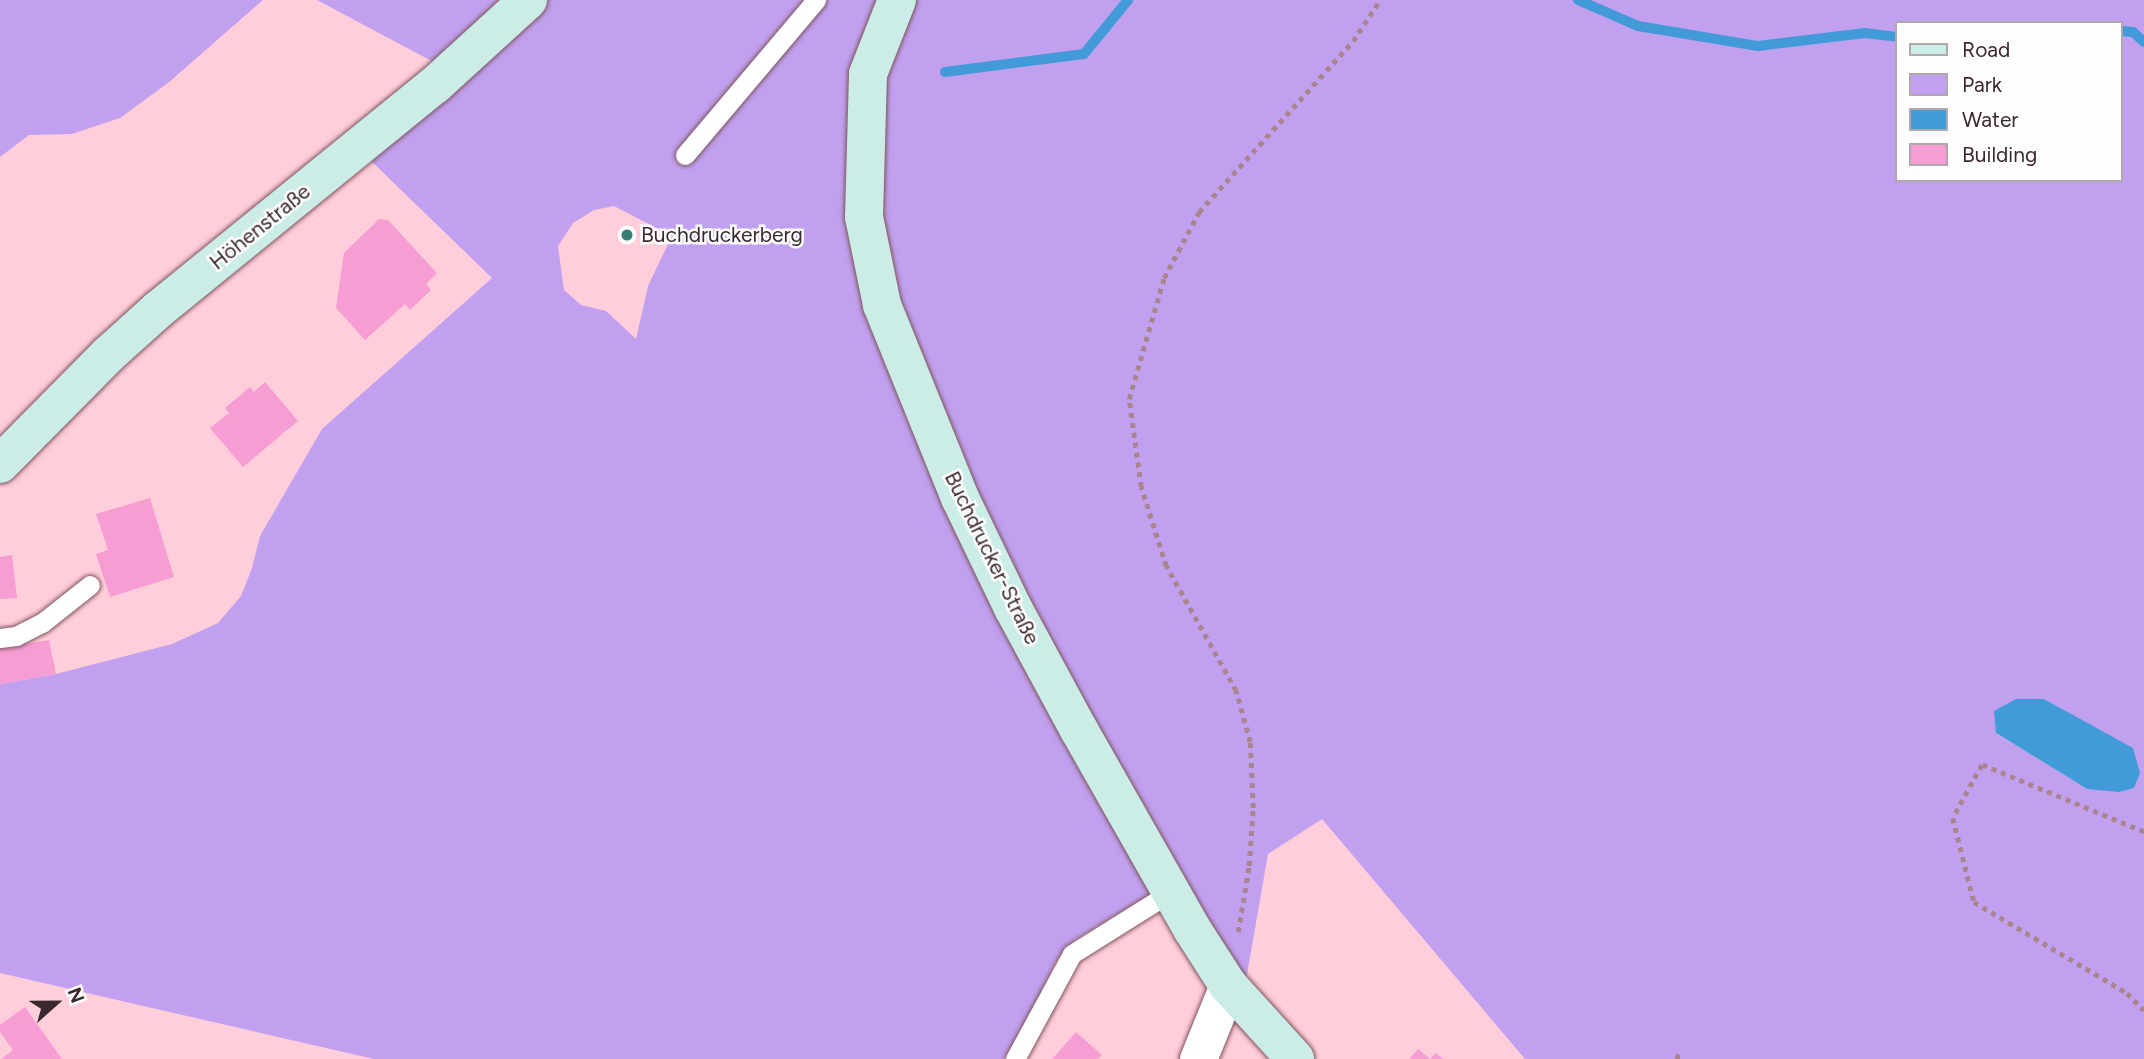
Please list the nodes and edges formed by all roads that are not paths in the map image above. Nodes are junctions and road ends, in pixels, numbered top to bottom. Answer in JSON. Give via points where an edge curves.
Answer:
{"nodes":[{"id":1,"x":528,"y":0,"type":"edge"},
{"id":2,"x":816,"y":0,"type":"edge"},
{"id":3,"x":897,"y":0,"type":"edge"},
{"id":4,"x":685,"y":155,"type":"dead end"},
{"id":5,"x":0,"y":464,"type":"edge"},
{"id":6,"x":90,"y":585,"type":"dead end"},
{"id":7,"x":0,"y":638,"type":"edge"},
{"id":8,"x":1171,"y":892,"type":"junction"},
{"id":9,"x":1228,"y":985,"type":"junction"},
{"id":10,"x":1014,"y":1059,"type":"edge"},
{"id":11,"x":1198,"y":1059,"type":"edge"},
{"id":12,"x":1295,"y":1059,"type":"edge"}],
"edges":[{"from":1,"to":5,"type":"street","name":"Höhenstraße","via":[[435,85],[159,309]]},
{"from":2,"to":4,"type":"lane"},
{"from":3,"to":8,"type":"street","name":"Buchdrucker-Straße","via":[[868,74],[864,217],[882,305],[960,498],[1013,608]]},
{"from":6,"to":7,"type":"lane","via":[[42,623]]},
{"from":8,"to":9,"type":"street","name":"Buchdrucker-Straße"},
{"from":8,"to":10,"type":"lane","via":[[1072,954]]},
{"from":9,"to":11,"type":"street"},
{"from":9,"to":12,"type":"street","name":"Buchdrucker-Straße"}]}
